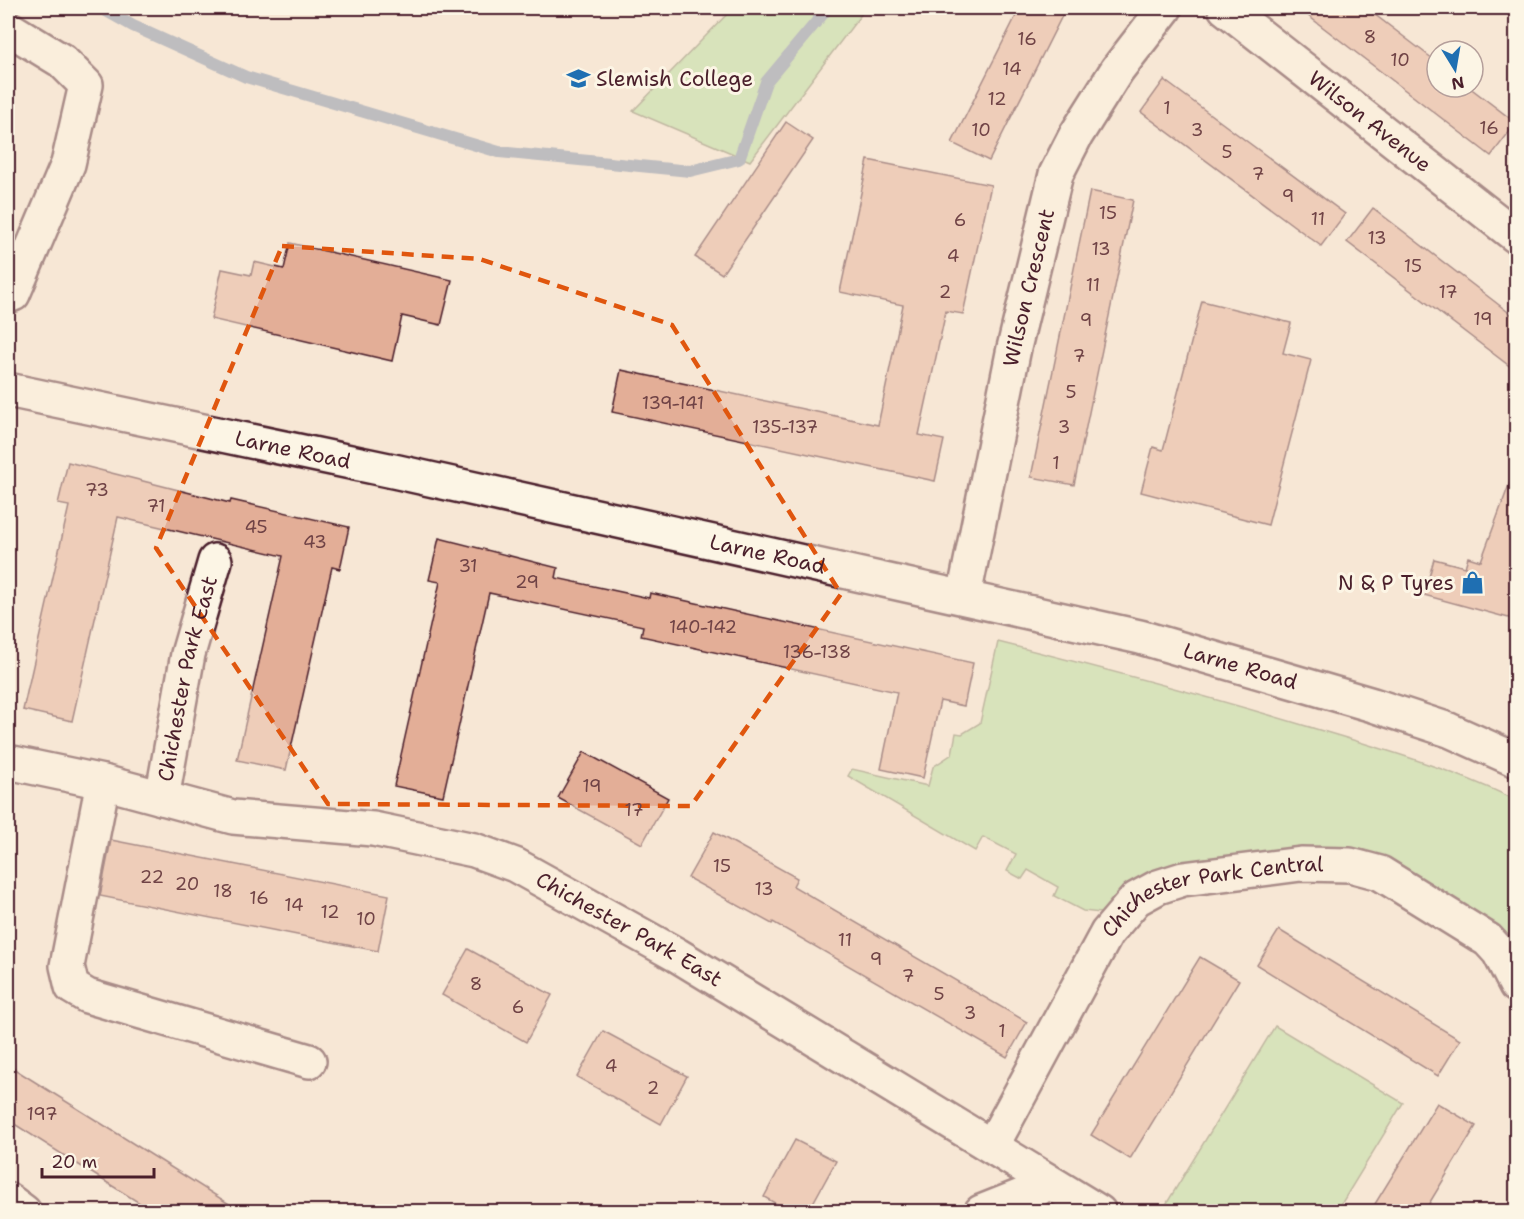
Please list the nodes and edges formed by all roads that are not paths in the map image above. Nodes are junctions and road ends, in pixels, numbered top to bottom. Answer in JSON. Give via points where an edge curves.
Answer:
{"nodes":[{"id":1,"x":1165,"y":8,"type":"edge"},
{"id":2,"x":1225,"y":8,"type":"edge"},
{"id":3,"x":8,"y":28,"type":"edge"},
{"id":4,"x":1516,"y":236,"type":"edge"},
{"id":5,"x":8,"y":296,"type":"edge"},
{"id":6,"x":8,"y":390,"type":"edge"},
{"id":7,"x":214,"y":561,"type":"dead end"},
{"id":8,"x":964,"y":596,"type":"junction"},
{"id":9,"x":1516,"y":760,"type":"edge"},
{"id":10,"x":8,"y":762,"type":"edge"},
{"id":11,"x":103,"y":782,"type":"junction"},
{"id":12,"x":162,"y":798,"type":"junction"},
{"id":13,"x":1516,"y":986,"type":"edge"},
{"id":14,"x":309,"y":1061,"type":"dead end"},
{"id":15,"x":992,"y":1146,"type":"junction"},
{"id":16,"x":1048,"y":1182,"type":"junction"},
{"id":17,"x":8,"y":1200,"type":"edge"},
{"id":18,"x":24,"y":1212,"type":"edge"},
{"id":19,"x":981,"y":1212,"type":"edge"},
{"id":20,"x":1100,"y":1212,"type":"edge"}],
"edges":[{"from":1,"to":8,"type":"street","name":"Wilson Crescent","via":[[1111,78],[1056,174],[1014,348]]},
{"from":2,"to":4,"type":"street","name":"Wilson Avenue"},
{"from":3,"to":5,"type":"street","via":[[62,61],[86,85],[68,164],[14,294]]},
{"from":6,"to":8,"type":"street","name":"Larne Road"},
{"from":7,"to":12,"type":"street","name":"Chichester Park East","via":[[188,654]]},
{"from":8,"to":9,"type":"street","name":"Larne Road","via":[[1140,637],[1351,698],[1449,730]]},
{"from":10,"to":11,"type":"street","name":"Chichester Park East"},
{"from":11,"to":12,"type":"street","name":"Chichester Park East"},
{"from":11,"to":14,"type":"street","via":[[67,966],[72,987],[87,996]]},
{"from":12,"to":15,"type":"street","name":"Chichester Park East","via":[[233,817],[373,829],[474,850],[515,865],[677,955]]},
{"from":13,"to":15,"type":"street","name":"Chichester Park Central","via":[[1499,952],[1488,940],[1370,869],[1310,863],[1170,882],[1141,895],[1107,933]]},
{"from":15,"to":16,"type":"street","name":"Chichester Park East"},
{"from":16,"to":19,"type":"street"},
{"from":16,"to":20,"type":"street"},
{"from":17,"to":18,"type":"street"}]}
